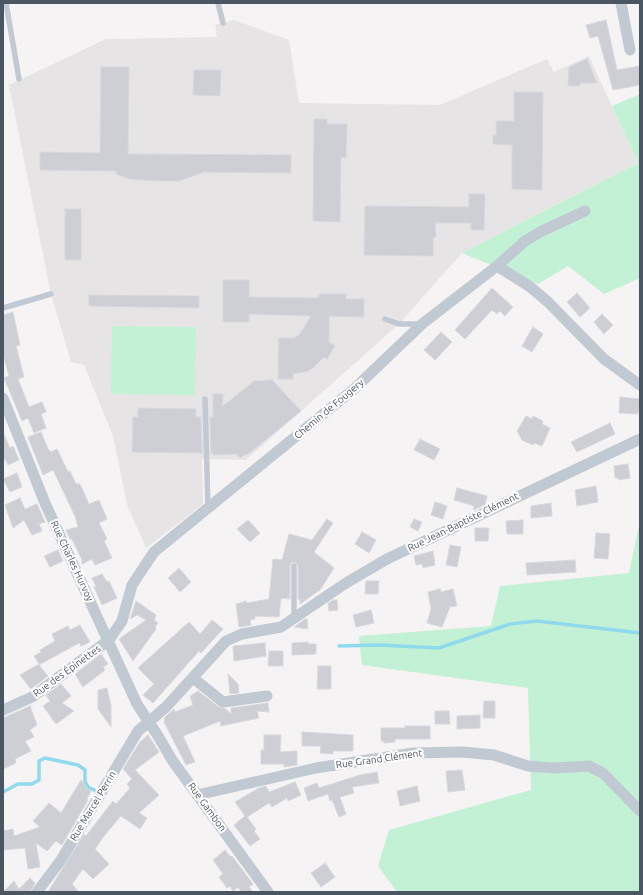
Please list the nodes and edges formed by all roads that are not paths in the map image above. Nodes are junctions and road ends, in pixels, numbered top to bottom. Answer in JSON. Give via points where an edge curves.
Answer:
{"nodes":[{"id":1,"x":6,"y":3,"type":"edge"},
{"id":2,"x":218,"y":3,"type":"edge"},
{"id":3,"x":621,"y":3,"type":"edge"},
{"id":4,"x":223,"y":23,"type":"dead end"},
{"id":5,"x":630,"y":50,"type":"dead end"},
{"id":6,"x":19,"y":79,"type":"dead end"},
{"id":7,"x":585,"y":211,"type":"dead end"},
{"id":8,"x":497,"y":266,"type":"junction"},
{"id":9,"x":51,"y":294,"type":"dead end"},
{"id":10,"x":3,"y":308,"type":"edge"},
{"id":11,"x":385,"y":319,"type":"dead end"},
{"id":12,"x":422,"y":324,"type":"junction"},
{"id":13,"x":640,"y":385,"type":"edge"},
{"id":14,"x":3,"y":398,"type":"edge"},
{"id":15,"x":205,"y":399,"type":"dead end"},
{"id":16,"x":8,"y":421,"type":"edge"},
{"id":17,"x":640,"y":439,"type":"edge"},
{"id":18,"x":208,"y":508,"type":"junction"},
{"id":19,"x":294,"y":566,"type":"dead end"},
{"id":20,"x":294,"y":618,"type":"junction"},
{"id":21,"x":109,"y":640,"type":"junction"},
{"id":22,"x":193,"y":678,"type":"junction"},
{"id":23,"x":267,"y":696,"type":"dead end"},
{"id":24,"x":3,"y":710,"type":"edge"},
{"id":25,"x":148,"y":721,"type":"junction"},
{"id":26,"x":197,"y":795,"type":"junction"},
{"id":27,"x":640,"y":811,"type":"edge"},
{"id":28,"x":38,"y":892,"type":"edge"},
{"id":29,"x":268,"y":892,"type":"edge"}],
"edges":[{"from":1,"to":6,"type":"lane"},
{"from":2,"to":4,"type":"lane"},
{"from":3,"to":5,"type":"street"},
{"from":7,"to":8,"type":"street","name":"Chemin de Fougery","via":[[525,241]]},
{"from":8,"to":12,"type":"street","name":"Chemin de Fougery"},
{"from":8,"to":13,"type":"street","via":[[529,286],[604,359]]},
{"from":9,"to":10,"type":"lane"},
{"from":11,"to":12,"type":"lane","via":[[399,324]]},
{"from":12,"to":18,"type":"street","name":"Chemin de Fougery","via":[[354,389]]},
{"from":14,"to":16,"type":"street","name":"Rue Charles Hurvoy"},
{"from":15,"to":18,"type":"lane"},
{"from":16,"to":21,"type":"street","name":"Rue Charles Hurvoy"},
{"from":17,"to":20,"type":"street","name":"Rue Jean-Baptiste Clément","via":[[387,559]]},
{"from":18,"to":21,"type":"street","name":"Chemin de Fougery","via":[[154,552],[132,585],[122,621]]},
{"from":19,"to":20,"type":"lane"},
{"from":20,"to":22,"type":"street","name":"Rue Jean-Baptiste Clément","via":[[281,627],[242,634],[226,641]]},
{"from":21,"to":24,"type":"street","name":"Rue des Épinettes","via":[[32,697]]},
{"from":21,"to":25,"type":"street","name":"Rue Charles Hurvoy","via":[[123,677]]},
{"from":22,"to":23,"type":"street","via":[[224,702]]},
{"from":22,"to":25,"type":"street","name":"Rue Jean-Baptiste Clément","via":[[166,707]]},
{"from":25,"to":26,"type":"street","name":"Rue Gambon"},
{"from":25,"to":28,"type":"street","name":"Rue Marcel Perrin","via":[[138,731],[61,860]]},
{"from":26,"to":27,"type":"street","name":"Rue Grand Clément","via":[[331,766],[413,753],[463,752],[494,755],[528,766],[589,766],[603,773]]},
{"from":26,"to":29,"type":"street","name":"Rue Gambon"}]}
